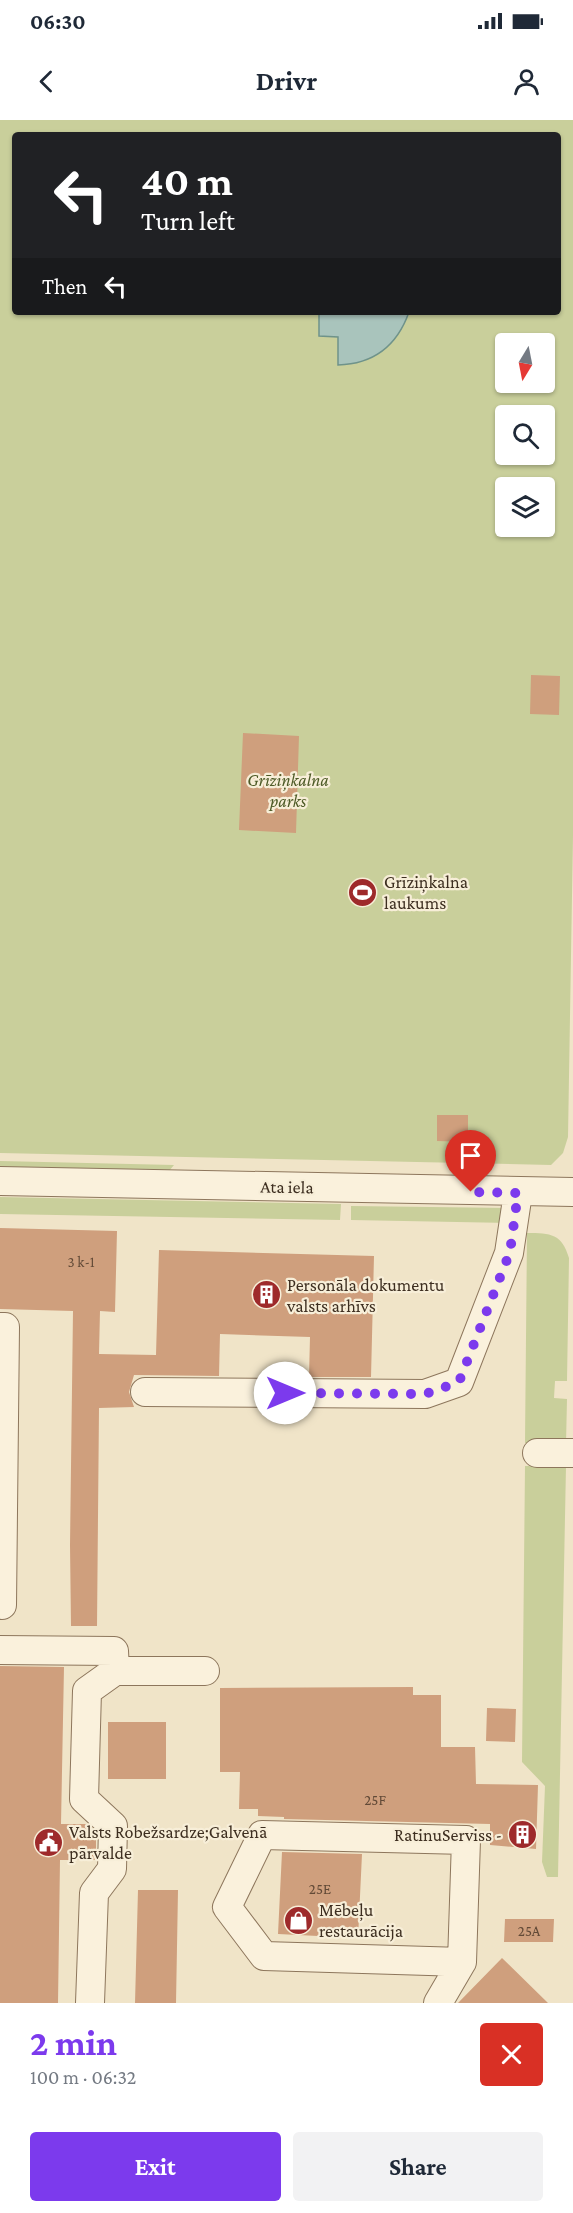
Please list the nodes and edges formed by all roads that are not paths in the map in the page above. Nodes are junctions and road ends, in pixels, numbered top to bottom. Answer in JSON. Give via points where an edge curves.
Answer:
{"nodes":[{"id":1,"x":0,"y":1181,"type":"edge"},
{"id":2,"x":573,"y":1192,"type":"edge"},
{"id":3,"x":518,"y":1193,"type":"junction"},
{"id":4,"x":0,"y":1327,"type":"edge"},
{"id":5,"x":146,"y":1392,"type":"dead end"},
{"id":6,"x":537,"y":1453,"type":"dead end"},
{"id":7,"x":573,"y":1453,"type":"edge"},
{"id":8,"x":2,"y":1605,"type":"dead end"},
{"id":9,"x":0,"y":1650,"type":"edge"},
{"id":10,"x":115,"y":1671,"type":"junction"},
{"id":11,"x":205,"y":1671,"type":"dead end"},
{"id":12,"x":462,"y":1962,"type":"junction"},
{"id":13,"x":90,"y":2003,"type":"edge"},
{"id":14,"x":438,"y":2003,"type":"edge"}],
"edges":[{"from":1,"to":3,"type":"street","name":"Ata iela"},
{"from":2,"to":3,"type":"street","name":"Ata iela"},
{"from":3,"to":5,"type":"street","via":[[510,1252],[459,1382],[425,1394]]},
{"from":4,"to":8,"type":"street","via":[[5,1327]]},
{"from":6,"to":7,"type":"street"},
{"from":9,"to":10,"type":"street","via":[[114,1651]]},
{"from":10,"to":11,"type":"street"},
{"from":10,"to":13,"type":"street","via":[[87,1691],[84,1799],[113,1826],[112,1869],[94,1893]]},
{"from":12,"to":12,"type":"street","via":[[466,1840],[262,1835],[227,1907],[264,1956]]},
{"from":12,"to":14,"type":"street"}]}
